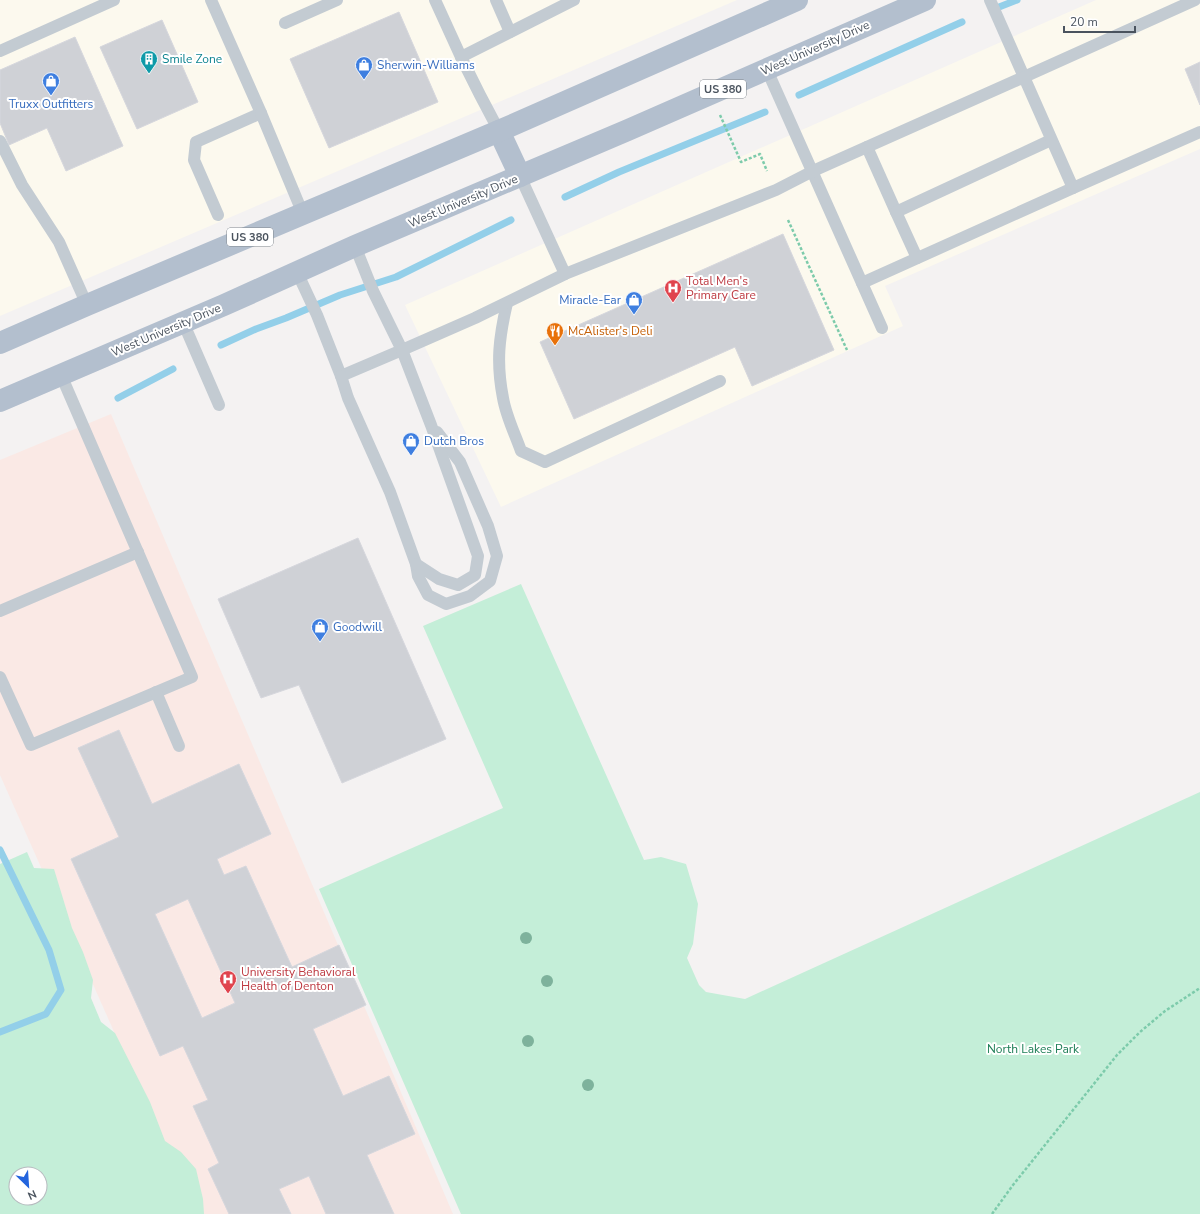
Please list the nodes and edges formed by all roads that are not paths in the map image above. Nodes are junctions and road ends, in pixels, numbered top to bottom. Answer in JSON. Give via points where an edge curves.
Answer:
{"nodes":[{"id":1,"x":114,"y":0,"type":"edge"},
{"id":2,"x":211,"y":0,"type":"edge"},
{"id":3,"x":337,"y":0,"type":"edge"},
{"id":4,"x":435,"y":0,"type":"edge"},
{"id":5,"x":496,"y":0,"type":"edge"},
{"id":6,"x":574,"y":0,"type":"edge"},
{"id":7,"x":797,"y":0,"type":"edge"},
{"id":8,"x":925,"y":0,"type":"edge"},
{"id":9,"x":990,"y":0,"type":"edge"},
{"id":10,"x":1195,"y":0,"type":"edge"},
{"id":11,"x":285,"y":23,"type":"dead end"},
{"id":12,"x":510,"y":32,"type":"junction"},
{"id":13,"x":0,"y":51,"type":"edge"},
{"id":14,"x":461,"y":57,"type":"junction"},
{"id":15,"x":767,"y":70,"type":"junction"},
{"id":16,"x":1024,"y":77,"type":"junction"},
{"id":17,"x":261,"y":113,"type":"junction"},
{"id":18,"x":500,"y":131,"type":"junction"},
{"id":19,"x":1200,"y":132,"type":"edge"},
{"id":20,"x":1051,"y":140,"type":"junction"},
{"id":21,"x":0,"y":141,"type":"edge"},
{"id":22,"x":867,"y":147,"type":"junction"},
{"id":23,"x":813,"y":171,"type":"junction"},
{"id":24,"x":520,"y":176,"type":"junction"},
{"id":25,"x":1073,"y":188,"type":"junction"},
{"id":26,"x":896,"y":212,"type":"junction"},
{"id":27,"x":303,"y":214,"type":"junction"},
{"id":28,"x":218,"y":215,"type":"dead end"},
{"id":29,"x":355,"y":246,"type":"junction"},
{"id":30,"x":917,"y":258,"type":"junction"},
{"id":31,"x":297,"y":272,"type":"junction"},
{"id":32,"x":565,"y":274,"type":"junction"},
{"id":33,"x":862,"y":283,"type":"junction"},
{"id":34,"x":507,"y":303,"type":"junction"},
{"id":35,"x":87,"y":305,"type":"junction"},
{"id":36,"x":183,"y":322,"type":"junction"},
{"id":37,"x":882,"y":328,"type":"dead end"},
{"id":38,"x":0,"y":343,"type":"edge"},
{"id":39,"x":402,"y":350,"type":"junction"},
{"id":40,"x":61,"y":374,"type":"junction"},
{"id":41,"x":341,"y":376,"type":"junction"},
{"id":42,"x":720,"y":381,"type":"dead end"},
{"id":43,"x":0,"y":401,"type":"edge"},
{"id":44,"x":219,"y":405,"type":"dead end"},
{"id":45,"x":431,"y":425,"type":"junction"},
{"id":46,"x":138,"y":552,"type":"junction"},
{"id":47,"x":416,"y":564,"type":"junction"},
{"id":48,"x":0,"y":611,"type":"edge"},
{"id":49,"x":0,"y":677,"type":"edge"},
{"id":50,"x":156,"y":692,"type":"junction"},
{"id":51,"x":179,"y":746,"type":"dead end"}],
"edges":[{"from":1,"to":13,"type":"lane"},
{"from":2,"to":17,"type":"lane"},
{"from":3,"to":11,"type":"lane"},
{"from":4,"to":14,"type":"lane"},
{"from":5,"to":12,"type":"lane"},
{"from":6,"to":12,"type":"lane"},
{"from":7,"to":18,"type":"main road","number":"US 380"},
{"from":8,"to":15,"type":"main road","name":"West University Drive","number":"US 380"},
{"from":9,"to":16,"type":"lane"},
{"from":10,"to":16,"type":"lane"},
{"from":12,"to":14,"type":"lane"},
{"from":14,"to":18,"type":"lane"},
{"from":15,"to":23,"type":"lane"},
{"from":15,"to":24,"type":"main road","name":"West University Drive","number":"US 380"},
{"from":16,"to":20,"type":"lane"},
{"from":16,"to":22,"type":"lane"},
{"from":17,"to":27,"type":"lane"},
{"from":17,"to":28,"type":"lane","via":[[196,142],[194,160]]},
{"from":18,"to":24,"type":"main road"},
{"from":18,"to":27,"type":"main road","number":"US 380"},
{"from":19,"to":25,"type":"lane"},
{"from":20,"to":25,"type":"lane"},
{"from":20,"to":26,"type":"lane"},
{"from":21,"to":35,"type":"lane","via":[[22,185],[59,242]]},
{"from":22,"to":23,"type":"lane"},
{"from":22,"to":26,"type":"lane"},
{"from":23,"to":32,"type":"lane","via":[[776,190]]},
{"from":23,"to":33,"type":"lane"},
{"from":24,"to":29,"type":"main road","name":"West University Drive","number":"US 380"},
{"from":24,"to":32,"type":"lane"},
{"from":25,"to":30,"type":"lane"},
{"from":26,"to":30,"type":"lane"},
{"from":27,"to":35,"type":"main road","number":"US 380"},
{"from":29,"to":31,"type":"main road","name":"West University Drive","number":"US 380"},
{"from":29,"to":39,"type":"lane","via":[[372,291]]},
{"from":30,"to":33,"type":"lane"},
{"from":31,"to":36,"type":"main road","name":"West University Drive","number":"US 380"},
{"from":31,"to":41,"type":"lane"},
{"from":32,"to":34,"type":"lane"},
{"from":33,"to":37,"type":"lane"},
{"from":34,"to":39,"type":"lane"},
{"from":34,"to":42,"type":"lane","via":[[500,335],[498,363],[503,399],[521,451],[545,462]]},
{"from":35,"to":38,"type":"main road","number":"US 380"},
{"from":36,"to":40,"type":"main road","name":"West University Drive","number":"US 380"},
{"from":36,"to":44,"type":"lane"},
{"from":39,"to":41,"type":"lane"},
{"from":39,"to":45,"type":"lane"},
{"from":40,"to":43,"type":"main road","name":"West University Drive","number":"US 380"},
{"from":40,"to":46,"type":"lane"},
{"from":41,"to":47,"type":"lane","via":[[348,398],[390,492]]},
{"from":45,"to":47,"type":"lane","via":[[478,556],[475,575],[458,584],[439,579]]},
{"from":45,"to":47,"type":"lane","via":[[460,462],[488,526],[497,556],[490,581],[470,596],[446,604],[428,595],[418,576]]},
{"from":46,"to":48,"type":"lane"},
{"from":46,"to":50,"type":"lane","via":[[192,677]]},
{"from":49,"to":50,"type":"lane","via":[[31,745]]},
{"from":50,"to":51,"type":"lane"}]}
